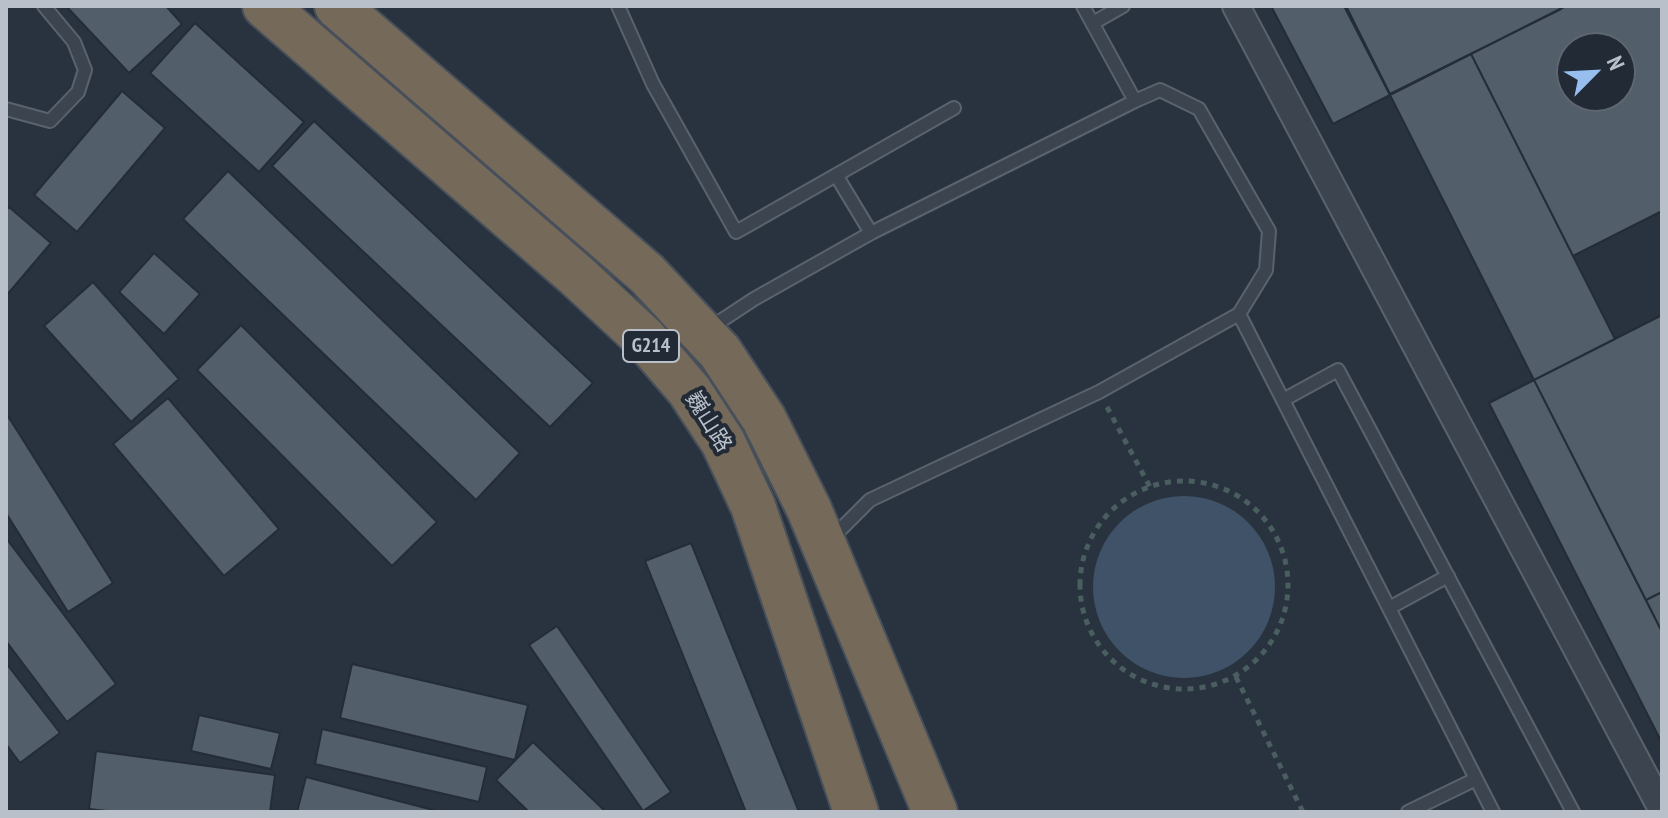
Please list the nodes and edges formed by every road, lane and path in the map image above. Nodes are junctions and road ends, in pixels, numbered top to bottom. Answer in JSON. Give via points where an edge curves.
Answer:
{"nodes":[{"id":1,"x":44,"y":6,"type":"edge"},
{"id":2,"x":265,"y":6,"type":"edge"},
{"id":3,"x":337,"y":6,"type":"edge"},
{"id":4,"x":618,"y":6,"type":"edge"},
{"id":5,"x":1083,"y":6,"type":"edge"},
{"id":6,"x":1123,"y":6,"type":"edge"},
{"id":7,"x":1236,"y":6,"type":"edge"},
{"id":8,"x":1093,"y":23,"type":"junction"},
{"id":9,"x":1135,"y":101,"type":"junction"},
{"id":10,"x":954,"y":108,"type":"dead end"},
{"id":11,"x":6,"y":109,"type":"edge"},
{"id":12,"x":836,"y":175,"type":"junction"},
{"id":13,"x":871,"y":233,"type":"junction"},
{"id":14,"x":1239,"y":314,"type":"junction"},
{"id":15,"x":704,"y":333,"type":"junction"},
{"id":16,"x":666,"y":363,"type":"junction"},
{"id":17,"x":1099,"y":392,"type":"junction"},
{"id":18,"x":1283,"y":400,"type":"junction"},
{"id":19,"x":1150,"y":487,"type":"junction"},
{"id":20,"x":825,"y":546,"type":"junction"},
{"id":21,"x":775,"y":565,"type":"junction"},
{"id":22,"x":1448,"y":576,"type":"junction"},
{"id":23,"x":1389,"y":608,"type":"junction"},
{"id":24,"x":1236,"y":677,"type":"junction"},
{"id":25,"x":1476,"y":779,"type":"junction"},
{"id":26,"x":1424,"y":809,"type":"edge"},
{"id":27,"x":1662,"y":809,"type":"edge"},
{"id":28,"x":856,"y":812,"type":"edge"},
{"id":29,"x":935,"y":812,"type":"edge"},
{"id":30,"x":1303,"y":812,"type":"edge"},
{"id":31,"x":1408,"y":812,"type":"edge"},
{"id":32,"x":1493,"y":812,"type":"edge"},
{"id":33,"x":1573,"y":812,"type":"edge"}],
"edges":[{"from":1,"to":11,"type":"lane","via":[[74,42],[85,70],[78,92],[50,121]]},
{"from":2,"to":16,"type":"highway","name":"巍山路","number":"G214","via":[[576,275]]},
{"from":3,"to":15,"type":"highway","number":"G214","via":[[618,248]]},
{"from":4,"to":12,"type":"lane","via":[[653,84],[736,232]]},
{"from":5,"to":8,"type":"lane"},
{"from":6,"to":8,"type":"lane"},
{"from":7,"to":27,"type":"street"},
{"from":8,"to":9,"type":"lane"},
{"from":9,"to":13,"type":"lane"},
{"from":9,"to":14,"type":"lane","via":[[1160,90],[1199,109],[1269,231],[1266,270]]},
{"from":10,"to":12,"type":"lane"},
{"from":12,"to":13,"type":"lane"},
{"from":13,"to":15,"type":"lane"},
{"from":14,"to":17,"type":"lane"},
{"from":14,"to":18,"type":"lane"},
{"from":15,"to":16,"type":"highway"},
{"from":15,"to":20,"type":"highway","number":"G214","via":[[764,419]]},
{"from":16,"to":21,"type":"highway","name":"巍山路","number":"G214","via":[[723,442]]},
{"from":17,"to":19,"type":"path"},
{"from":17,"to":20,"type":"lane","via":[[870,500]]},
{"from":18,"to":22,"type":"lane","via":[[1338,370]]},
{"from":18,"to":23,"type":"lane"},
{"from":19,"to":24,"type":"path","via":[[1179,479],[1221,486],[1255,507],[1278,539],[1289,577],[1285,617],[1267,652]]},
{"from":19,"to":24,"type":"path","via":[[1105,515],[1084,551],[1079,593],[1091,634],[1117,667],[1155,687],[1196,691]]},
{"from":20,"to":21,"type":"highway"},
{"from":20,"to":29,"type":"highway","number":"G214"},
{"from":21,"to":28,"type":"highway","name":"巍山路","number":"G214"},
{"from":22,"to":23,"type":"lane"},
{"from":22,"to":33,"type":"lane"},
{"from":23,"to":25,"type":"lane"},
{"from":24,"to":30,"type":"path"},
{"from":25,"to":26,"type":"lane"},
{"from":25,"to":32,"type":"lane"},
{"from":26,"to":31,"type":"lane"}]}
